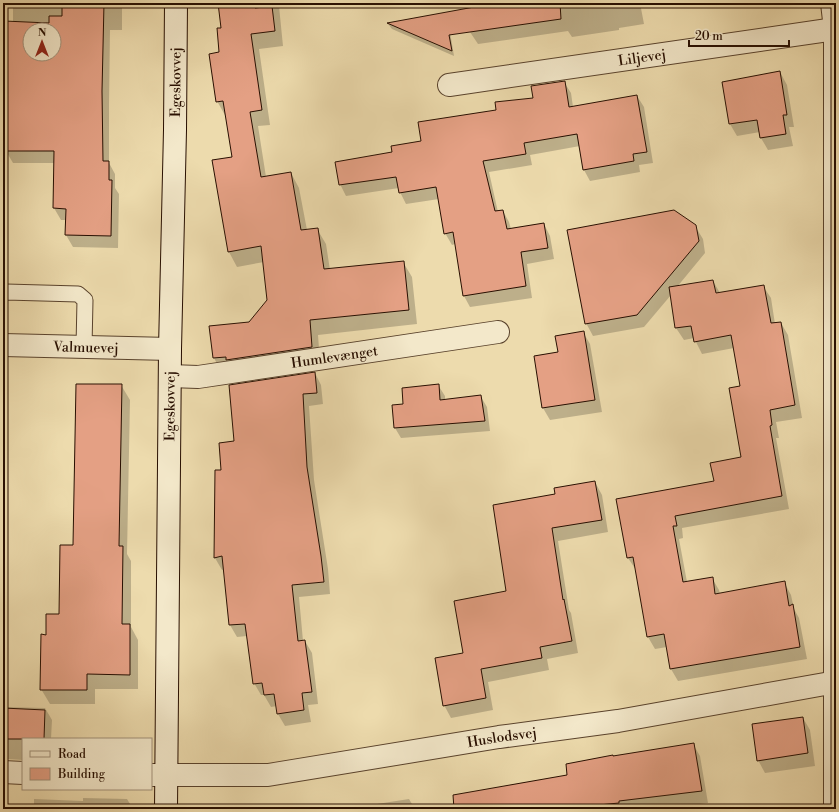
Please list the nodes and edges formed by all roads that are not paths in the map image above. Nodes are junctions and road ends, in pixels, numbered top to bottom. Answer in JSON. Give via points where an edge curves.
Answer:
{"nodes":[{"id":1,"x":176,"y":3,"type":"edge"},
{"id":2,"x":832,"y":3,"type":"edge"},
{"id":3,"x":835,"y":29,"type":"junction"},
{"id":4,"x":449,"y":85,"type":"dead end"},
{"id":5,"x":3,"y":294,"type":"edge"},
{"id":6,"x":498,"y":332,"type":"dead end"},
{"id":7,"x":3,"y":345,"type":"edge"},
{"id":8,"x":84,"y":347,"type":"junction"},
{"id":9,"x":170,"y":349,"type":"junction"},
{"id":10,"x":170,"y":376,"type":"junction"},
{"id":11,"x":836,"y":682,"type":"edge"},
{"id":12,"x":3,"y":772,"type":"edge"},
{"id":13,"x":22,"y":773,"type":"edge"},
{"id":14,"x":159,"y":776,"type":"edge"},
{"id":15,"x":166,"y":809,"type":"edge"},
{"id":16,"x":835,"y":809,"type":"edge"}],
"edges":[{"from":1,"to":9,"type":"street","name":"Egeskovvej"},
{"from":2,"to":3,"type":"street"},
{"from":3,"to":4,"type":"street","name":"Liljevej"},
{"from":3,"to":11,"type":"street"},
{"from":5,"to":8,"type":"lane","via":[[78,294],[85,300]]},
{"from":6,"to":10,"type":"street","name":"Humlevænget","via":[[198,377]]},
{"from":7,"to":8,"type":"street","name":"Valmuevej"},
{"from":8,"to":9,"type":"street","name":"Valmuevej"},
{"from":9,"to":10,"type":"street","name":"Egeskovvej"},
{"from":10,"to":14,"type":"street","name":"Egeskovvej"},
{"from":11,"to":14,"type":"street","name":"Huslodsvej","via":[[618,721],[499,737],[268,775]]},
{"from":11,"to":16,"type":"street"},
{"from":12,"to":13,"type":"street"},
{"from":14,"to":15,"type":"street","name":"Egeskovvej"}]}
